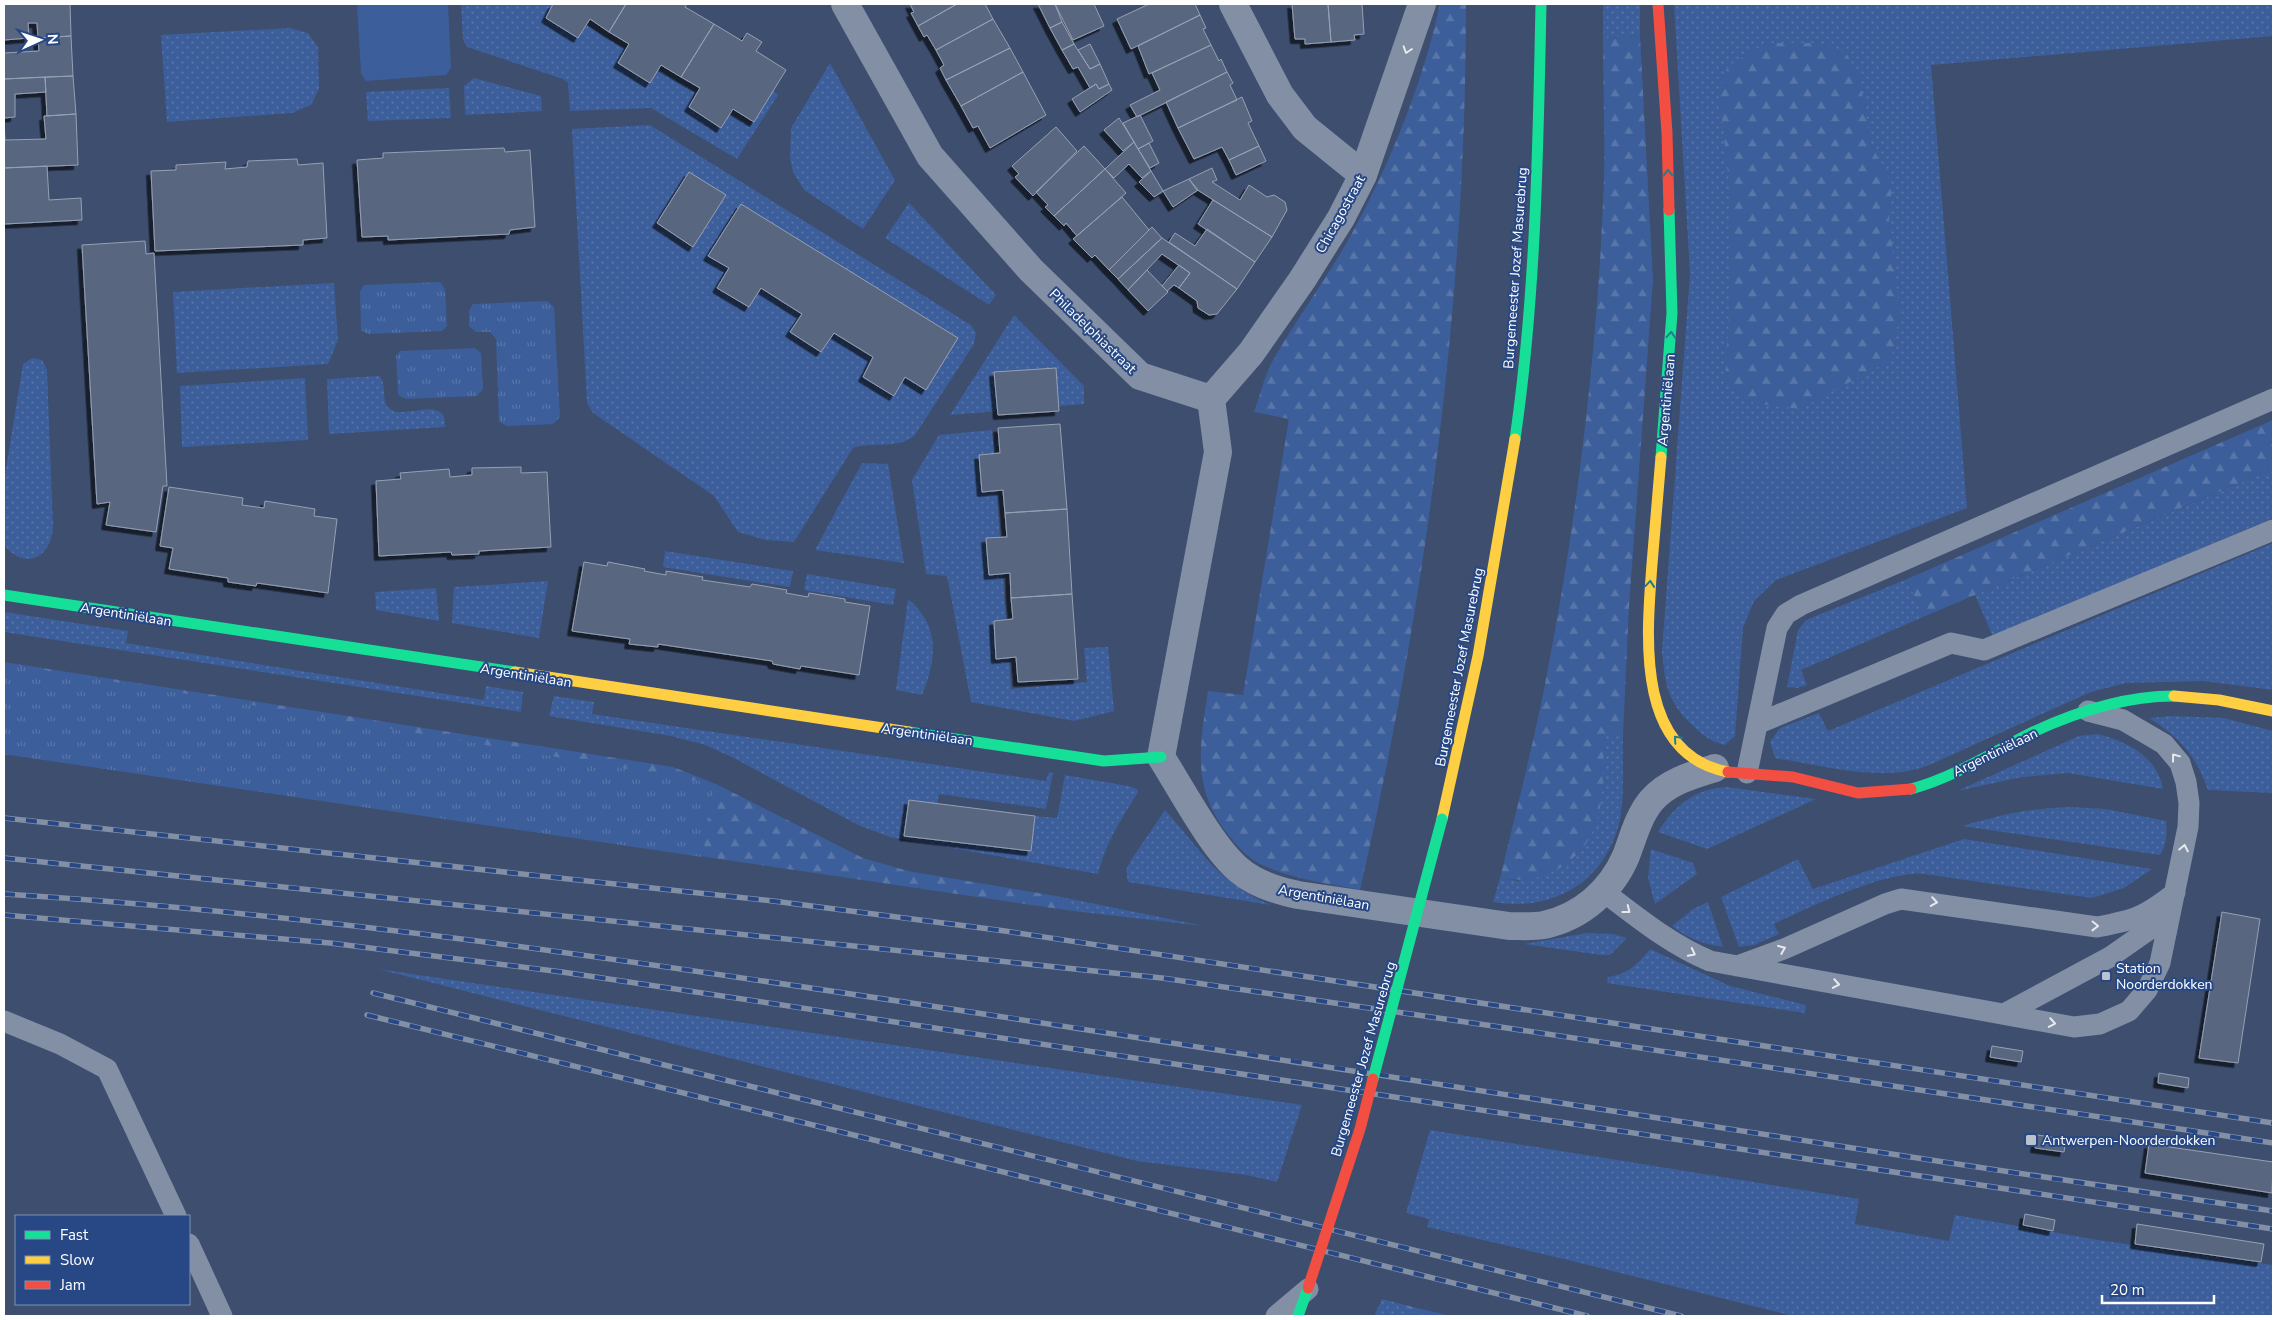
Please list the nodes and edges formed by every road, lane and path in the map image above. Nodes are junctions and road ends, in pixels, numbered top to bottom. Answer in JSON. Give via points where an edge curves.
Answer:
{"nodes":[{"id":1,"x":845,"y":4,"type":"edge"},
{"id":2,"x":1234,"y":4,"type":"edge"},
{"id":3,"x":1422,"y":4,"type":"edge"},
{"id":4,"x":1541,"y":4,"type":"edge"},
{"id":5,"x":1658,"y":4,"type":"edge"},
{"id":6,"x":1363,"y":175,"type":"junction"},
{"id":7,"x":1211,"y":399,"type":"junction"},
{"id":8,"x":2273,"y":399,"type":"edge"},
{"id":9,"x":2273,"y":530,"type":"edge"},
{"id":10,"x":4,"y":594,"type":"edge"},
{"id":11,"x":2088,"y":711,"type":"junction"},
{"id":12,"x":2273,"y":711,"type":"edge"},
{"id":13,"x":1759,"y":723,"type":"junction"},
{"id":14,"x":1162,"y":757,"type":"junction"},
{"id":15,"x":1715,"y":768,"type":"junction"},
{"id":16,"x":1747,"y":773,"type":"junction"},
{"id":17,"x":1604,"y":892,"type":"junction"},
{"id":18,"x":2175,"y":892,"type":"junction"},
{"id":19,"x":1737,"y":966,"type":"junction"},
{"id":20,"x":2004,"y":1014,"type":"junction"},
{"id":21,"x":4,"y":1021,"type":"edge"},
{"id":22,"x":176,"y":1215,"type":"edge"},
{"id":23,"x":190,"y":1246,"type":"edge"},
{"id":24,"x":1308,"y":1288,"type":"junction"},
{"id":25,"x":222,"y":1316,"type":"edge"},
{"id":26,"x":1276,"y":1316,"type":"edge"},
{"id":27,"x":1298,"y":1316,"type":"edge"}],
"edges":[{"from":1,"to":7,"type":"street","name":"Philadelphiastraat","via":[[930,156],[1031,270],[1140,376]]},
{"from":2,"to":6,"type":"street","via":[[1280,95],[1305,128]]},
{"from":3,"to":6,"type":"street","name":"Chicagostraat","one_way":true},
{"from":4,"to":24,"type":"street","name":"Burgemeester Jozef Masurebrug","bridge":true,"via":[[1538,161],[1525,361],[1494,574],[1464,731],[1442,820],[1360,1129]]},
{"from":15,"to":5,"type":"street","name":"Argentiniëlaan","one_way":true,"via":[[1691,756],[1658,712],[1647,658],[1672,313],[1667,133]]},
{"from":6,"to":7,"type":"street","name":"Chicagostraat","via":[[1341,218],[1302,280],[1251,354]]},
{"from":7,"to":14,"type":"street","via":[[1218,452]]},
{"from":8,"to":13,"type":"lane","via":[[1786,614],[1777,628]]},
{"from":9,"to":13,"type":"lane","via":[[1984,650],[1951,643]]},
{"from":10,"to":14,"type":"street","name":"Argentiniëlaan","via":[[1104,761]]},
{"from":11,"to":12,"type":"street","name":"Argentiniëlaan","via":[[2130,700],[2178,695],[2231,700]]},
{"from":11,"to":16,"type":"street","name":"Argentiniëlaan","via":[[2033,732],[1969,767],[1911,789],[1853,792],[1793,777]]},
{"from":18,"to":11,"type":"lane","one_way":true,"via":[[2188,826],[2189,803],[2180,763],[2164,744],[2142,728]]},
{"from":13,"to":16,"type":"lane"},
{"from":14,"to":17,"type":"street","name":"Argentiniëlaan","via":[[1224,856],[1240,872],[1280,891],[1510,926],[1542,925],[1565,919]]},
{"from":15,"to":16,"type":"street","name":"Argentiniëlaan"},
{"from":15,"to":17,"type":"street","name":"Argentiniëlaan","via":[[1669,785],[1652,800]]},
{"from":17,"to":19,"type":"lane","one_way":true,"via":[[1690,953]]},
{"from":19,"to":18,"type":"lane","one_way":true,"via":[[1901,899],[2097,927],[2128,922],[2149,914]]},
{"from":18,"to":20,"type":"lane","via":[[2150,929],[2110,957]]},
{"from":20,"to":18,"type":"lane","one_way":true,"via":[[2074,1026],[2100,1024],[2129,1011],[2148,990],[2160,963]]},
{"from":19,"to":20,"type":"lane","one_way":true},
{"from":21,"to":22,"type":"lane","via":[[60,1044],[107,1069]]},
{"from":23,"to":25,"type":"lane"},
{"from":24,"to":26,"type":"lane"},
{"from":24,"to":27,"type":"street","name":"Burgemeester Jozef Masurebrug"}]}
